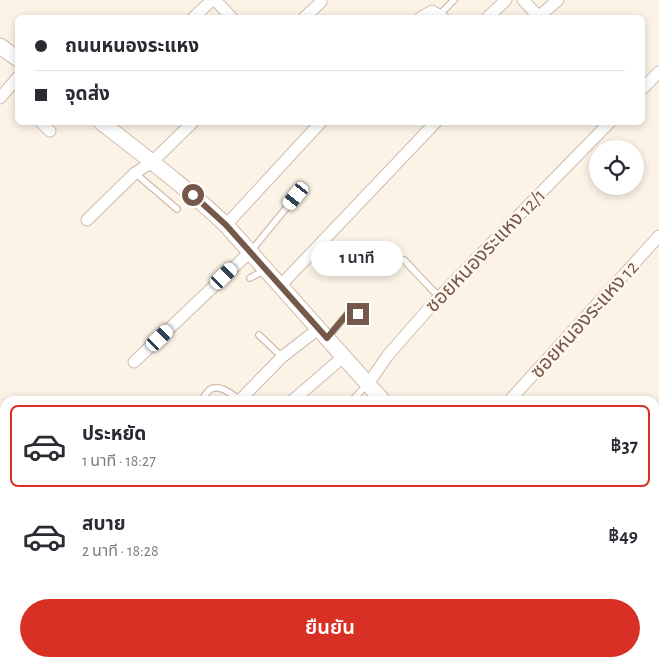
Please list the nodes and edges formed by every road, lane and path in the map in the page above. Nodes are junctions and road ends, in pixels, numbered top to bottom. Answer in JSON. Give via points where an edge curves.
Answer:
{"nodes":[{"id":1,"x":214,"y":0,"type":"edge"},
{"id":2,"x":454,"y":0,"type":"edge"},
{"id":3,"x":506,"y":0,"type":"edge"},
{"id":4,"x":523,"y":0,"type":"edge"},
{"id":5,"x":558,"y":0,"type":"edge"},
{"id":6,"x":321,"y":2,"type":"dead end"},
{"id":7,"x":196,"y":15,"type":"edge"},
{"id":8,"x":229,"y":15,"type":"edge"},
{"id":9,"x":307,"y":15,"type":"edge"},
{"id":10,"x":425,"y":15,"type":"edge"},
{"id":11,"x":439,"y":15,"type":"edge"},
{"id":12,"x":442,"y":15,"type":"edge"},
{"id":13,"x":490,"y":15,"type":"edge"},
{"id":14,"x":537,"y":15,"type":"edge"},
{"id":15,"x":539,"y":15,"type":"edge"},
{"id":16,"x":0,"y":46,"type":"edge"},
{"id":17,"x":15,"y":57,"type":"edge"},
{"id":18,"x":659,"y":72,"type":"edge"},
{"id":19,"x":15,"y":80,"type":"edge"},
{"id":20,"x":645,"y":86,"type":"edge"},
{"id":21,"x":0,"y":98,"type":"edge"},
{"id":22,"x":44,"y":125,"type":"edge"},
{"id":23,"x":105,"y":125,"type":"edge"},
{"id":24,"x":190,"y":125,"type":"edge"},
{"id":25,"x":317,"y":125,"type":"edge"},
{"id":26,"x":433,"y":125,"type":"edge"},
{"id":27,"x":607,"y":125,"type":"edge"},
{"id":28,"x":50,"y":131,"type":"dead end"},
{"id":29,"x":152,"y":162,"type":"junction"},
{"id":30,"x":135,"y":173,"type":"junction"},
{"id":31,"x":296,"y":196,"type":"dead end"},
{"id":32,"x":176,"y":210,"type":"dead end"},
{"id":33,"x":87,"y":220,"type":"dead end"},
{"id":34,"x":226,"y":225,"type":"junction"},
{"id":35,"x":659,"y":236,"type":"edge"},
{"id":36,"x":250,"y":252,"type":"junction"},
{"id":37,"x":404,"y":260,"type":"dead end"},
{"id":38,"x":267,"y":270,"type":"junction"},
{"id":39,"x":250,"y":278,"type":"dead end"},
{"id":40,"x":281,"y":285,"type":"junction"},
{"id":41,"x":439,"y":297,"type":"junction"},
{"id":42,"x":367,"y":320,"type":"dead end"},
{"id":43,"x":322,"y":333,"type":"junction"},
{"id":44,"x":259,"y":334,"type":"dead end"},
{"id":45,"x":282,"y":357,"type":"junction"},
{"id":46,"x":343,"y":357,"type":"junction"},
{"id":47,"x":134,"y":362,"type":"dead end"},
{"id":48,"x":368,"y":384,"type":"junction"},
{"id":49,"x":204,"y":396,"type":"edge"},
{"id":50,"x":234,"y":396,"type":"edge"},
{"id":51,"x":245,"y":396,"type":"edge"},
{"id":52,"x":298,"y":396,"type":"edge"},
{"id":53,"x":356,"y":396,"type":"edge"},
{"id":54,"x":379,"y":396,"type":"edge"},
{"id":55,"x":514,"y":396,"type":"edge"}],
"edges":[{"from":1,"to":7,"type":"street"},
{"from":1,"to":8,"type":"street"},
{"from":2,"to":12,"type":"lane"},
{"from":3,"to":13,"type":"street"},
{"from":4,"to":14,"type":"street"},
{"from":5,"to":15,"type":"street"},
{"from":6,"to":9,"type":"street"},
{"from":10,"to":11,"type":"street","via":[[432,11]]},
{"from":16,"to":17,"type":"street"},
{"from":18,"to":20,"type":"street"},
{"from":19,"to":21,"type":"street"},
{"from":22,"to":28,"type":"street"},
{"from":23,"to":29,"type":"street"},
{"from":24,"to":29,"type":"street"},
{"from":25,"to":34,"type":"street"},
{"from":26,"to":40,"type":"street"},
{"from":27,"to":41,"type":"street","name":"ซอยหนองระแหง 12/1"},
{"from":29,"to":30,"type":"street"},
{"from":29,"to":34,"type":"street"},
{"from":30,"to":32,"type":"lane"},
{"from":30,"to":33,"type":"street"},
{"from":31,"to":36,"type":"lane"},
{"from":34,"to":36,"type":"street"},
{"from":35,"to":55,"type":"street","name":"ซอยหนองระแหง 12"},
{"from":36,"to":38,"type":"street"},
{"from":36,"to":47,"type":"street"},
{"from":37,"to":41,"type":"lane"},
{"from":38,"to":39,"type":"lane"},
{"from":38,"to":40,"type":"street"},
{"from":40,"to":43,"type":"street"},
{"from":41,"to":48,"type":"street","name":"ซอยหนองระแหง 12/1","via":[[388,355]]},
{"from":42,"to":43,"type":"lane","via":[[353,312],[348,313]]},
{"from":43,"to":45,"type":"street"},
{"from":43,"to":46,"type":"street"},
{"from":44,"to":45,"type":"lane"},
{"from":45,"to":51,"type":"street"},
{"from":46,"to":48,"type":"street"},
{"from":46,"to":52,"type":"street"},
{"from":48,"to":53,"type":"lane"},
{"from":48,"to":54,"type":"street"},
{"from":49,"to":50,"type":"lane","via":[[214,388]]}]}
